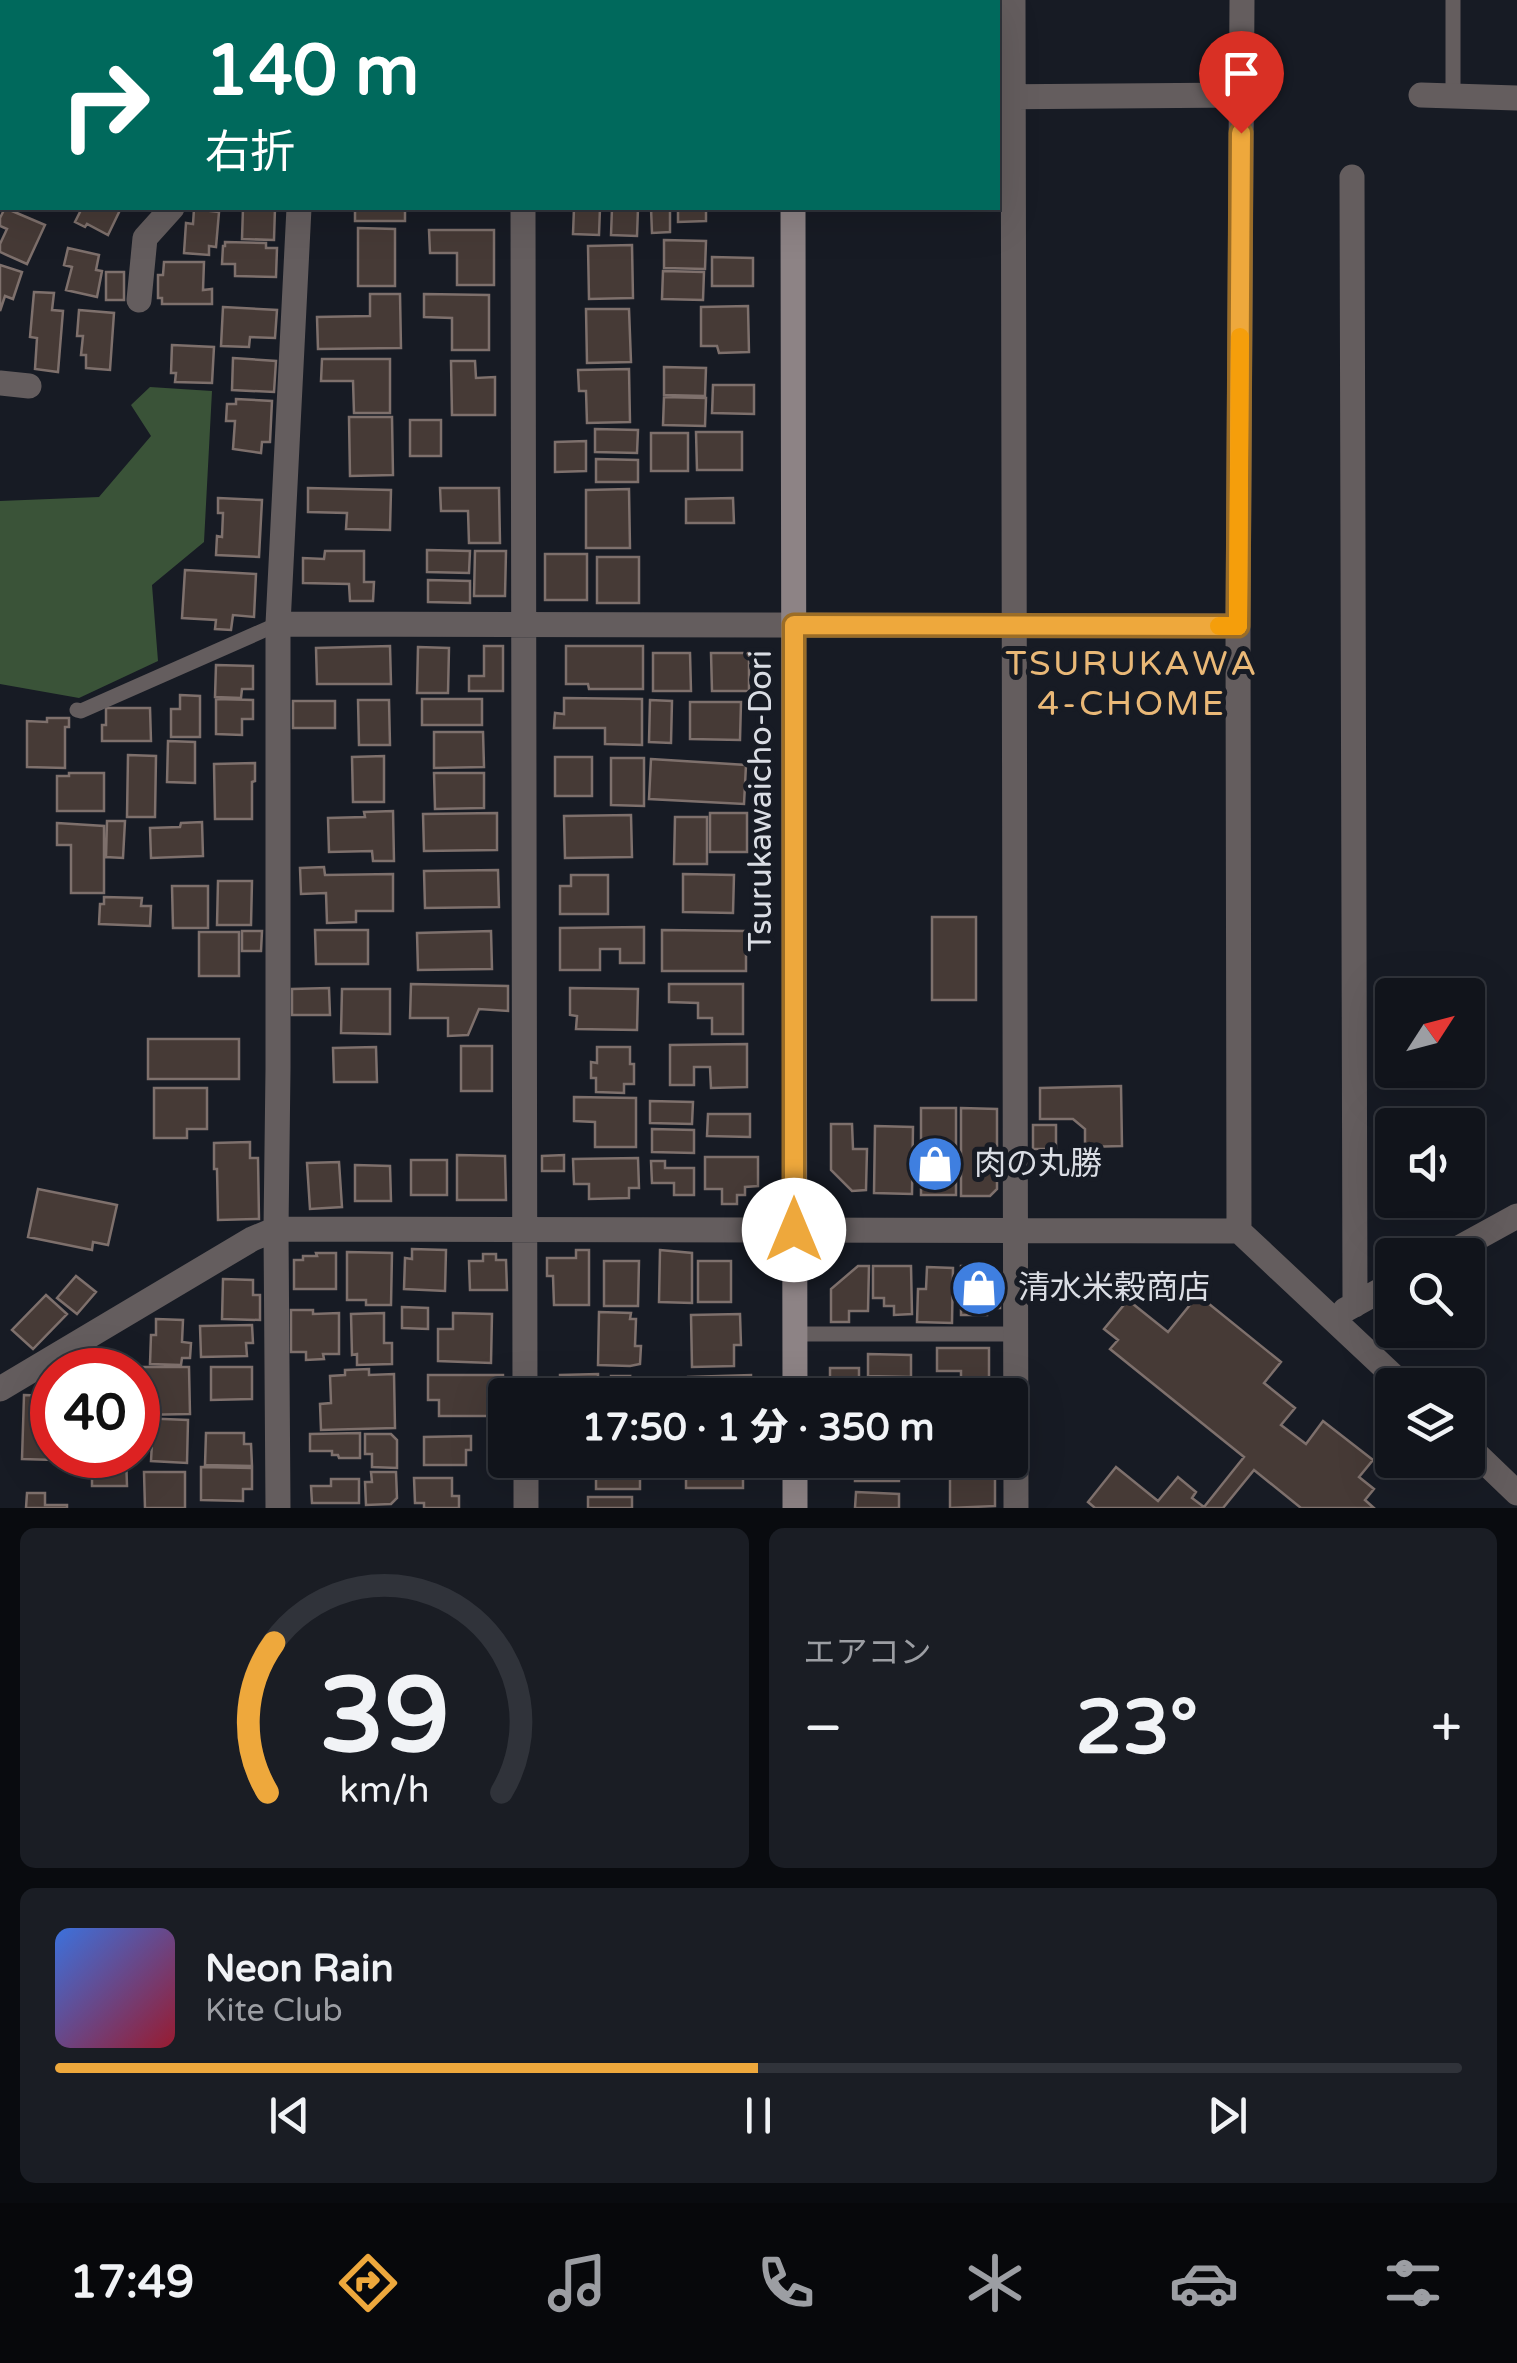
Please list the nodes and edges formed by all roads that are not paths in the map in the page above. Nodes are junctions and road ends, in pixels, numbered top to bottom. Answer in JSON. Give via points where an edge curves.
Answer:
{"nodes":[{"id":1,"x":1013,"y":0,"type":"edge"},
{"id":2,"x":1242,"y":0,"type":"edge"},
{"id":3,"x":1453,"y":0,"type":"edge"},
{"id":4,"x":1242,"y":95,"type":"junction"},
{"id":5,"x":1421,"y":95,"type":"dead end"},
{"id":6,"x":1005,"y":96,"type":"edge"},
{"id":7,"x":1453,"y":96,"type":"junction"},
{"id":8,"x":1517,"y":98,"type":"edge"},
{"id":9,"x":1352,"y":176,"type":"dead end"},
{"id":10,"x":170,"y":210,"type":"edge"},
{"id":11,"x":299,"y":210,"type":"edge"},
{"id":12,"x":523,"y":210,"type":"edge"},
{"id":13,"x":793,"y":210,"type":"edge"},
{"id":14,"x":139,"y":300,"type":"dead end"},
{"id":15,"x":0,"y":383,"type":"edge"},
{"id":16,"x":28,"y":386,"type":"dead end"},
{"id":17,"x":278,"y":624,"type":"junction"},
{"id":18,"x":526,"y":624,"type":"junction"},
{"id":19,"x":794,"y":625,"type":"junction"},
{"id":20,"x":1014,"y":626,"type":"junction"},
{"id":21,"x":1238,"y":626,"type":"junction"},
{"id":22,"x":76,"y":710,"type":"dead end"},
{"id":23,"x":1517,"y":1216,"type":"edge"},
{"id":24,"x":276,"y":1229,"type":"junction"},
{"id":25,"x":524,"y":1229,"type":"junction"},
{"id":26,"x":794,"y":1230,"type":"junction"},
{"id":27,"x":1017,"y":1230,"type":"junction"},
{"id":28,"x":1240,"y":1231,"type":"junction"},
{"id":29,"x":1477,"y":1238,"type":"edge"},
{"id":30,"x":1375,"y":1293,"type":"edge"},
{"id":31,"x":1343,"y":1311,"type":"junction"},
{"id":32,"x":794,"y":1334,"type":"junction"},
{"id":33,"x":1016,"y":1334,"type":"junction"},
{"id":34,"x":1390,"y":1368,"type":"edge"},
{"id":35,"x":525,"y":1378,"type":"edge"},
{"id":36,"x":794,"y":1378,"type":"edge"},
{"id":37,"x":0,"y":1389,"type":"edge"},
{"id":38,"x":1485,"y":1462,"type":"edge"},
{"id":39,"x":526,"y":1478,"type":"edge"},
{"id":40,"x":795,"y":1478,"type":"edge"},
{"id":41,"x":1517,"y":1492,"type":"edge"},
{"id":42,"x":278,"y":1508,"type":"edge"},
{"id":43,"x":526,"y":1508,"type":"edge"},
{"id":44,"x":795,"y":1508,"type":"edge"},
{"id":45,"x":1016,"y":1508,"type":"edge"}],
"edges":[{"from":1,"to":6,"type":"street"},
{"from":2,"to":4,"type":"street"},
{"from":3,"to":7,"type":"lane"},
{"from":4,"to":6,"type":"street"},
{"from":4,"to":21,"type":"street"},
{"from":5,"to":7,"type":"street"},
{"from":6,"to":20,"type":"street"},
{"from":7,"to":8,"type":"street"},
{"from":9,"to":31,"type":"street"},
{"from":10,"to":14,"type":"street","via":[[145,238]]},
{"from":11,"to":17,"type":"street"},
{"from":12,"to":18,"type":"street"},
{"from":13,"to":19,"type":"street","name":"Tsurukawaicho-Dori"},
{"from":15,"to":16,"type":"street"},
{"from":17,"to":18,"type":"street"},
{"from":17,"to":22,"type":"lane"},
{"from":17,"to":24,"type":"street"},
{"from":18,"to":19,"type":"street"},
{"from":18,"to":25,"type":"street"},
{"from":19,"to":20,"type":"street"},
{"from":19,"to":26,"type":"street","name":"Tsurukawaicho-Dori"},
{"from":20,"to":21,"type":"street"},
{"from":20,"to":27,"type":"street"},
{"from":21,"to":28,"type":"street"},
{"from":23,"to":29,"type":"street"},
{"from":24,"to":25,"type":"street"},
{"from":24,"to":37,"type":"street"},
{"from":24,"to":42,"type":"street"},
{"from":25,"to":26,"type":"street"},
{"from":25,"to":35,"type":"street"},
{"from":26,"to":27,"type":"street"},
{"from":26,"to":32,"type":"street","name":"Tsurukawaicho-Dori"},
{"from":27,"to":28,"type":"street"},
{"from":27,"to":33,"type":"street"},
{"from":28,"to":31,"type":"street"},
{"from":30,"to":31,"type":"street"},
{"from":31,"to":34,"type":"street"},
{"from":32,"to":33,"type":"lane"},
{"from":32,"to":36,"type":"street","name":"Tsurukawaicho-Dori"},
{"from":33,"to":45,"type":"street"},
{"from":38,"to":41,"type":"street"},
{"from":39,"to":43,"type":"street"},
{"from":40,"to":44,"type":"street"}]}
